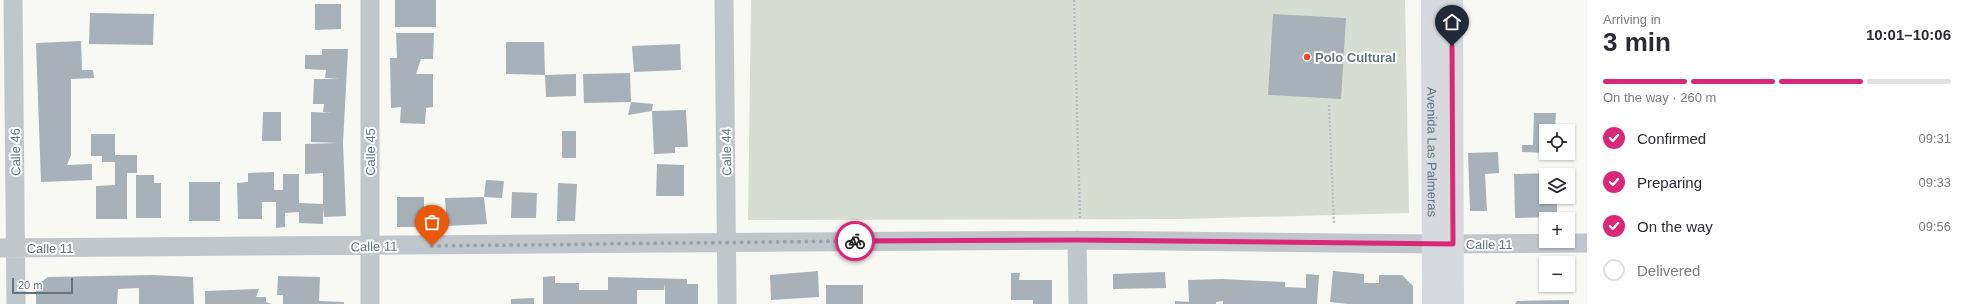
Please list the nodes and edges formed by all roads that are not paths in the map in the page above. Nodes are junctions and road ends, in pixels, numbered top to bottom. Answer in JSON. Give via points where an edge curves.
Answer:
{"nodes":[{"id":1,"x":13,"y":0,"type":"edge"},
{"id":2,"x":370,"y":0,"type":"edge"},
{"id":3,"x":724,"y":0,"type":"edge"},
{"id":4,"x":1432,"y":0,"type":"edge"},
{"id":5,"x":1452,"y":0,"type":"edge"},
{"id":6,"x":1077,"y":240,"type":"junction"},
{"id":7,"x":727,"y":242,"type":"junction"},
{"id":8,"x":1587,"y":243,"type":"edge"},
{"id":9,"x":1443,"y":244,"type":"junction"},
{"id":10,"x":370,"y":247,"type":"junction"},
{"id":11,"x":8,"y":248,"type":"edge"},
{"id":12,"x":16,"y":304,"type":"edge"},
{"id":13,"x":370,"y":304,"type":"edge"},
{"id":14,"x":727,"y":304,"type":"edge"},
{"id":15,"x":1078,"y":304,"type":"edge"},
{"id":16,"x":1433,"y":304,"type":"edge"},
{"id":17,"x":1453,"y":304,"type":"edge"}],
"edges":[{"from":1,"to":11,"type":"street","name":"Calle 46"},
{"from":2,"to":10,"type":"street","name":"Calle 45"},
{"from":3,"to":7,"type":"street","name":"Calle 44"},
{"from":4,"to":9,"type":"main road","name":"Avenida Las Palmeras"},
{"from":5,"to":9,"type":"main road","name":"Avenida Las Palmeras"},
{"from":6,"to":7,"type":"street","name":"Calle 11"},
{"from":6,"to":9,"type":"street","name":"Calle 11"},
{"from":6,"to":15,"type":"street"},
{"from":7,"to":10,"type":"street","name":"Calle 11"},
{"from":7,"to":14,"type":"street","name":"Calle 44"},
{"from":8,"to":9,"type":"street","name":"Calle 11"},
{"from":9,"to":16,"type":"main road","name":"Avenida Las Palmeras"},
{"from":9,"to":17,"type":"main road","name":"Avenida Las Palmeras"},
{"from":10,"to":11,"type":"street","name":"Calle 11"},
{"from":10,"to":13,"type":"street","name":"Calle 45"},
{"from":11,"to":12,"type":"street","name":"Calle 46"}]}
